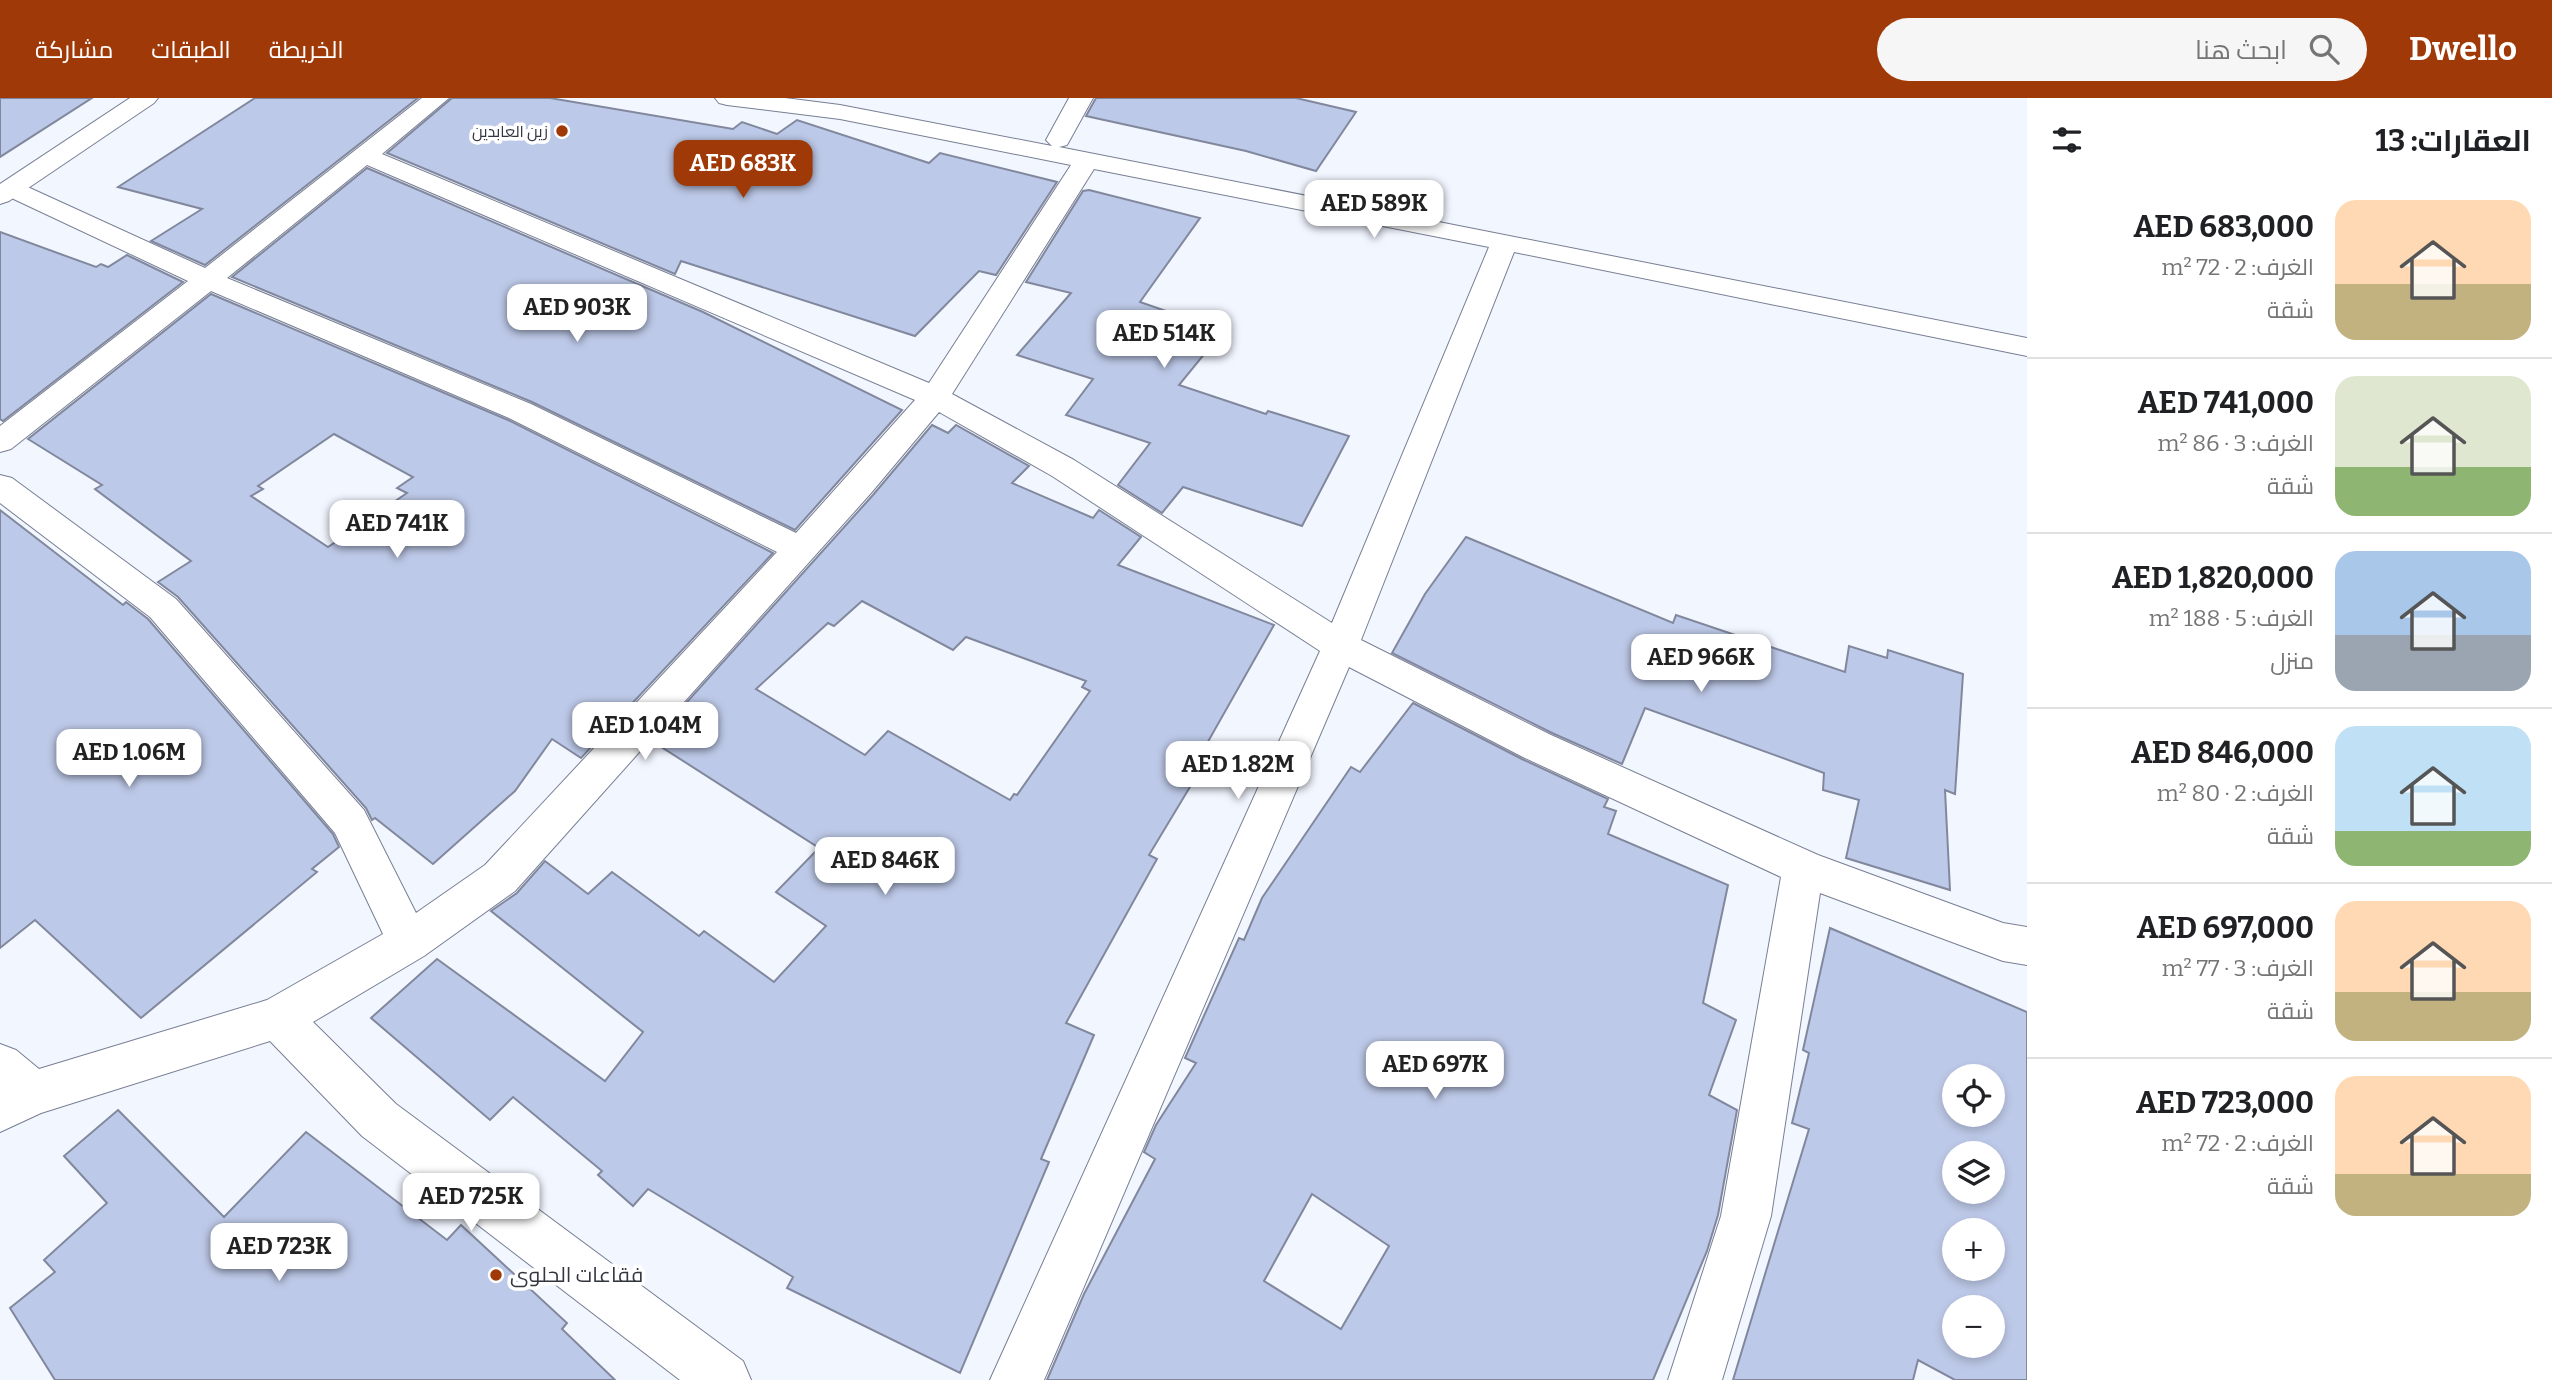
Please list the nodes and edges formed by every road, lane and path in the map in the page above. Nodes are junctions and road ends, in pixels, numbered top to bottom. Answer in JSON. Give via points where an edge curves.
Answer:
{"nodes":[{"id":1,"x":105,"y":98,"type":"edge"},
{"id":2,"x":146,"y":98,"type":"edge"},
{"id":3,"x":437,"y":98,"type":"edge"},
{"id":4,"x":727,"y":98,"type":"edge"},
{"id":5,"x":838,"y":98,"type":"edge"},
{"id":6,"x":1081,"y":98,"type":"edge"},
{"id":7,"x":32,"y":147,"type":"dead end"},
{"id":8,"x":1072,"y":150,"type":"junction"},
{"id":9,"x":364,"y":155,"type":"junction"},
{"id":10,"x":6,"y":192,"type":"edge"},
{"id":11,"x":1505,"y":242,"type":"junction"},
{"id":12,"x":206,"y":279,"type":"junction"},
{"id":13,"x":2027,"y":329,"type":"edge"},
{"id":14,"x":2027,"y":347,"type":"edge"},
{"id":15,"x":935,"y":397,"type":"junction"},
{"id":16,"x":0,"y":442,"type":"edge"},
{"id":17,"x":0,"y":486,"type":"edge"},
{"id":18,"x":800,"y":550,"type":"junction"},
{"id":19,"x":1340,"y":646,"type":"junction"},
{"id":20,"x":1803,"y":868,"type":"junction"},
{"id":21,"x":409,"y":942,"type":"junction"},
{"id":22,"x":2027,"y":946,"type":"edge"},
{"id":23,"x":278,"y":1018,"type":"junction"},
{"id":24,"x":11,"y":1089,"type":"edge"},
{"id":25,"x":724,"y":1380,"type":"edge"},
{"id":26,"x":1017,"y":1380,"type":"edge"},
{"id":27,"x":1695,"y":1380,"type":"edge"}],
"edges":[{"from":1,"to":7,"type":"street"},
{"from":2,"to":10,"type":"street"},
{"from":3,"to":9,"type":"street"},
{"from":4,"to":8,"type":"street"},
{"from":5,"to":8,"type":"street"},
{"from":6,"to":8,"type":"street"},
{"from":8,"to":11,"type":"street"},
{"from":8,"to":13,"type":"street","via":[[1693,258]]},
{"from":8,"to":15,"type":"street"},
{"from":9,"to":12,"type":"street"},
{"from":9,"to":15,"type":"street"},
{"from":10,"to":12,"type":"street"},
{"from":11,"to":14,"type":"street"},
{"from":11,"to":19,"type":"street"},
{"from":12,"to":16,"type":"street","via":[[177,307]]},
{"from":12,"to":18,"type":"street","via":[[520,411]]},
{"from":15,"to":18,"type":"street"},
{"from":15,"to":19,"type":"street","via":[[1063,468]]},
{"from":17,"to":21,"type":"street","via":[[163,608],[349,822]]},
{"from":18,"to":21,"type":"street","via":[[500,878]]},
{"from":19,"to":20,"type":"street","via":[[1537,746]]},
{"from":19,"to":26,"type":"street"},
{"from":20,"to":22,"type":"street","via":[[2003,942]]},
{"from":20,"to":27,"type":"street","via":[[1746,1216]]},
{"from":21,"to":23,"type":"street"},
{"from":23,"to":24,"type":"street"},
{"from":23,"to":25,"type":"street","via":[[379,1120]]}]}
